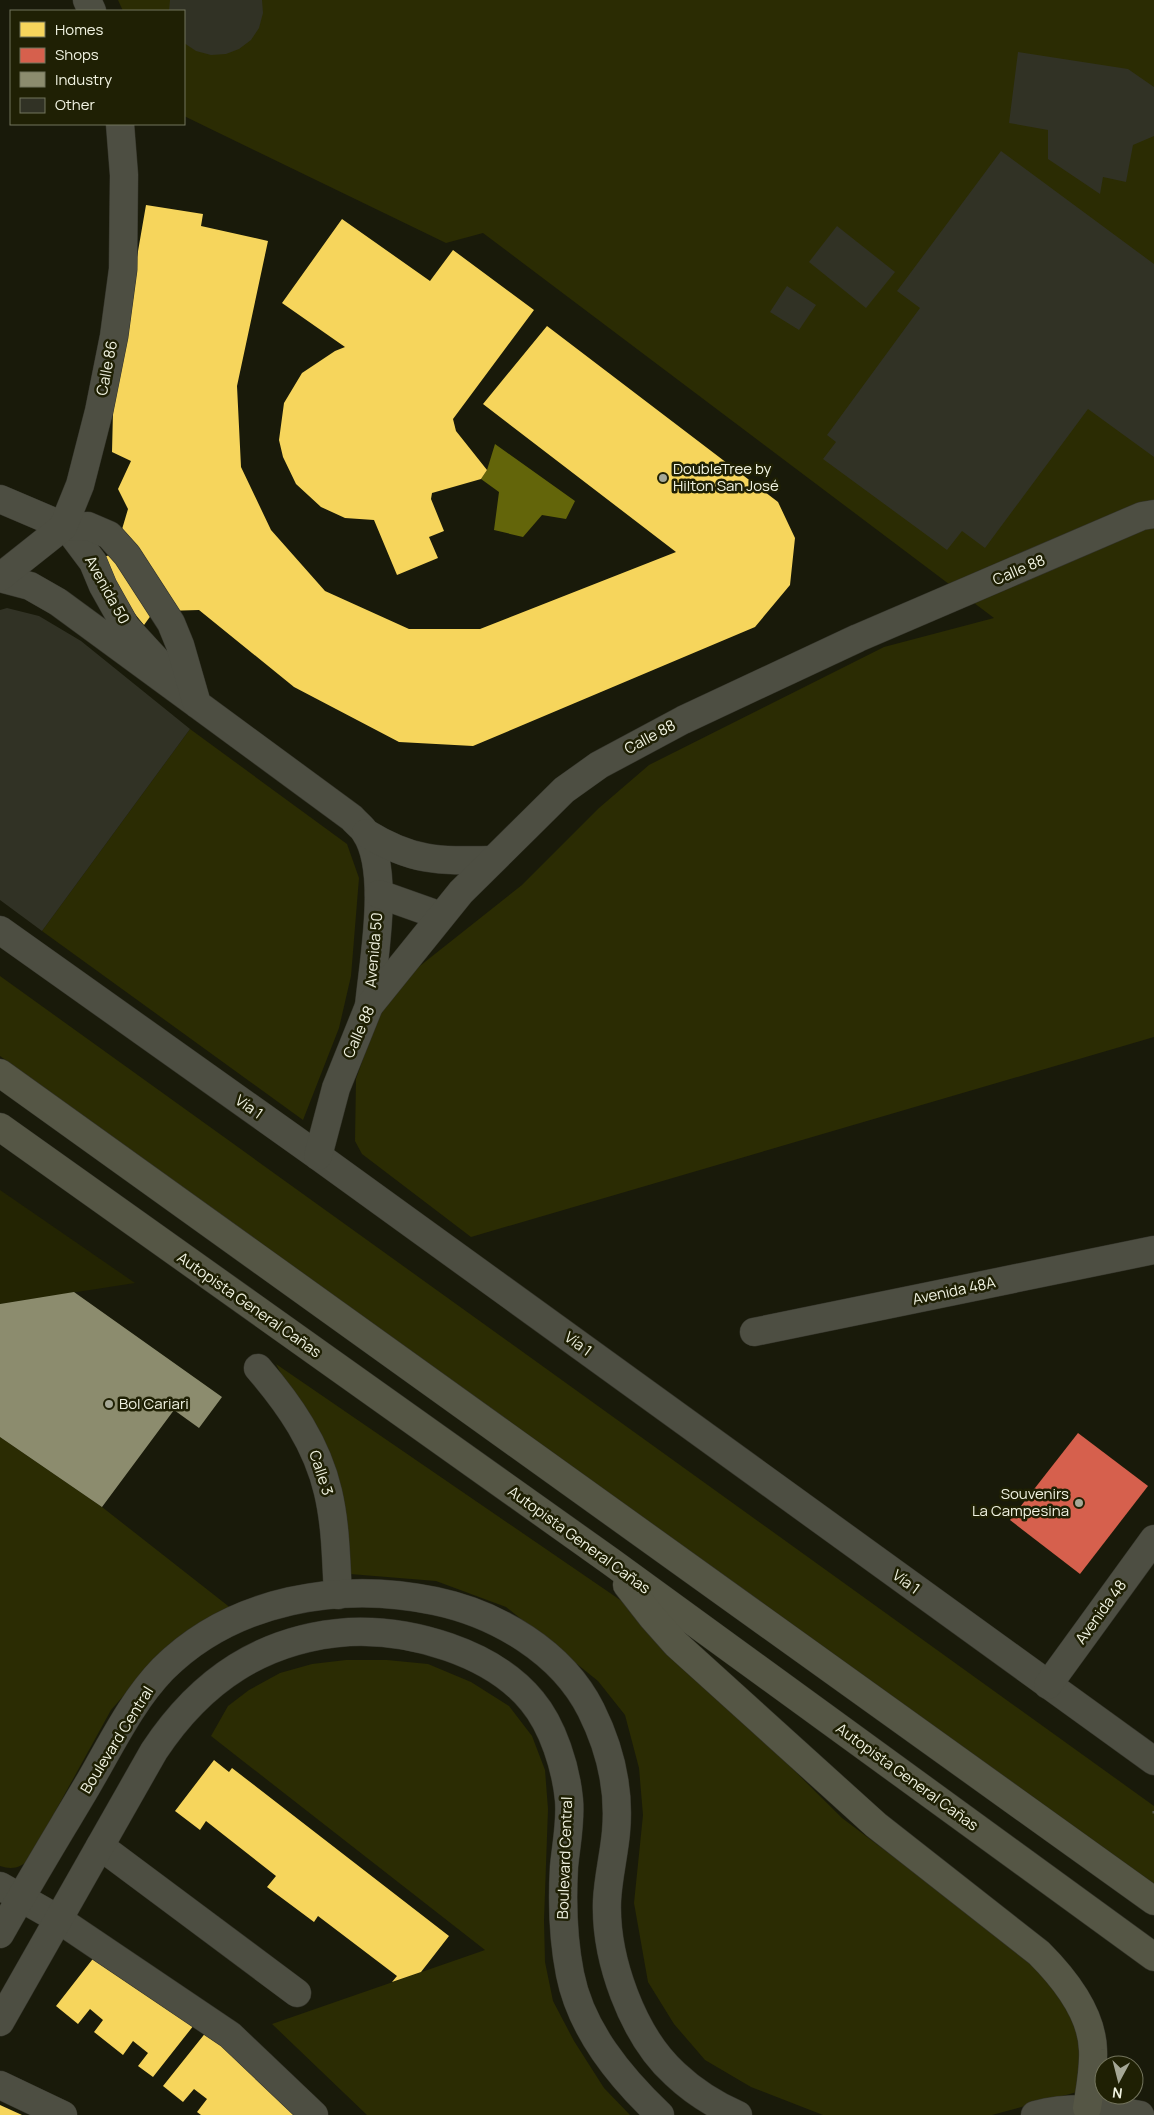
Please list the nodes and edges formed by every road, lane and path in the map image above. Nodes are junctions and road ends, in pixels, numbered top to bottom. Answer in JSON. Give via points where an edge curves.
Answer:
{"nodes":[{"id":1,"x":120,"y":125,"type":"edge"},
{"id":2,"x":0,"y":499,"type":"edge"},
{"id":3,"x":1154,"y":514,"type":"edge"},
{"id":4,"x":63,"y":527,"type":"junction"},
{"id":5,"x":0,"y":578,"type":"edge"},
{"id":6,"x":196,"y":704,"type":"junction"},
{"id":7,"x":366,"y":833,"type":"junction"},
{"id":8,"x":492,"y":860,"type":"junction"},
{"id":9,"x":379,"y":894,"type":"junction"},
{"id":10,"x":441,"y":916,"type":"junction"},
{"id":11,"x":0,"y":930,"type":"edge"},
{"id":12,"x":368,"y":1006,"type":"junction"},
{"id":13,"x":0,"y":1073,"type":"edge"},
{"id":14,"x":0,"y":1127,"type":"edge"},
{"id":15,"x":318,"y":1156,"type":"junction"},
{"id":16,"x":1154,"y":1250,"type":"edge"},
{"id":17,"x":754,"y":1332,"type":"dead end"},
{"id":18,"x":258,"y":1368,"type":"dead end"},
{"id":19,"x":1154,"y":1539,"type":"edge"},
{"id":20,"x":610,"y":1562,"type":"junction"},
{"id":21,"x":351,"y":1594,"type":"junction"},
{"id":22,"x":297,"y":1599,"type":"junction"},
{"id":23,"x":364,"y":1631,"type":"junction"},
{"id":24,"x":304,"y":1638,"type":"junction"},
{"id":25,"x":1048,"y":1685,"type":"junction"},
{"id":26,"x":1154,"y":1761,"type":"edge"},
{"id":27,"x":100,"y":1846,"type":"junction"},
{"id":28,"x":10,"y":1892,"type":"edge"},
{"id":29,"x":1154,"y":1901,"type":"edge"},
{"id":30,"x":58,"y":1919,"type":"junction"},
{"id":31,"x":0,"y":1934,"type":"edge"},
{"id":32,"x":1154,"y":1957,"type":"edge"},
{"id":33,"x":297,"y":1993,"type":"dead end"},
{"id":34,"x":0,"y":2022,"type":"edge"},
{"id":35,"x":673,"y":2073,"type":"junction"},
{"id":36,"x":0,"y":2086,"type":"edge"},
{"id":37,"x":653,"y":2108,"type":"edge"},
{"id":38,"x":1088,"y":2108,"type":"junction"},
{"id":39,"x":63,"y":2115,"type":"edge"},
{"id":40,"x":314,"y":2115,"type":"edge"},
{"id":41,"x":738,"y":2115,"type":"edge"},
{"id":42,"x":1035,"y":2115,"type":"edge"},
{"id":43,"x":1140,"y":2115,"type":"edge"}],
"edges":[{"from":1,"to":4,"type":"street","name":"Calle 86","via":[[124,175],[123,269],[114,336],[80,485]]},
{"from":2,"to":4,"type":"street","name":"Avenida 50"},
{"from":3,"to":8,"type":"street","name":"Calle 88","via":[[1142,516],[858,638],[683,720],[599,765],[564,790]]},
{"from":4,"to":5,"type":"street","name":"Calle 86"},
{"from":4,"to":6,"type":"street","name":"Avenida 50","via":[[93,562],[126,627]]},
{"from":4,"to":6,"type":"street","via":[[88,526],[109,535],[127,555],[171,623]]},
{"from":5,"to":6,"type":"street","name":"Avenida 50","via":[[30,586],[58,602]]},
{"from":6,"to":7,"type":"street","name":"Avenida 50","via":[[352,818]]},
{"from":7,"to":8,"type":"street","name":"Avenida 50","via":[[410,855],[441,861]]},
{"from":7,"to":9,"type":"street","name":"Avenida 50","via":[[376,859]]},
{"from":8,"to":10,"type":"street","name":"Calle 88"},
{"from":9,"to":10,"type":"street","name":"Avenida 50"},
{"from":9,"to":12,"type":"street","name":"Avenida 50"},
{"from":10,"to":12,"type":"street","name":"Calle 88"},
{"from":11,"to":15,"type":"street","name":"Vía 1"},
{"from":12,"to":15,"type":"street","name":"Calle 88","via":[[336,1088]]},
{"from":13,"to":29,"type":"highway"},
{"from":14,"to":20,"type":"highway","name":"Autopista General Cañas"},
{"from":15,"to":25,"type":"street","name":"Vía 1"},
{"from":16,"to":17,"type":"street","name":"Avenida 48A"},
{"from":18,"to":21,"type":"street","name":"Calle 3","via":[[297,1420],[321,1467]]},
{"from":19,"to":25,"type":"street","name":"Avenida 48"},
{"from":20,"to":32,"type":"highway","name":"Autopista General Cañas"},
{"from":20,"to":38,"type":"highway","via":[[652,1617],[700,1666],[876,1825],[1052,1966],[1079,2005],[1091,2032],[1094,2048]]},
{"from":21,"to":22,"type":"street","name":"Boulevard Central"},
{"from":21,"to":23,"type":"street","name":"Calle 3"},
{"from":21,"to":35,"type":"street","name":"Boulevard Central","via":[[430,1600],[457,1606],[492,1620],[541,1651],[581,1691],[609,1755],[616,1794],[617,1816],[607,1917],[616,1973],[631,2012]]},
{"from":22,"to":24,"type":"street"},
{"from":22,"to":28,"type":"street","name":"Boulevard Central","via":[[277,1603],[228,1622],[163,1670],[134,1707]]},
{"from":23,"to":24,"type":"street","name":"Boulevard Central"},
{"from":23,"to":37,"type":"street","name":"Boulevard Central","via":[[427,1640],[472,1657],[518,1687],[542,1716],[562,1761],[569,1803],[563,1924],[575,1995],[600,2045]]},
{"from":24,"to":27,"type":"street","name":"Boulevard Central","via":[[260,1654],[216,1681],[196,1698],[159,1744]]},
{"from":25,"to":26,"type":"street","name":"Vía 1"},
{"from":27,"to":30,"type":"street","name":"Boulevard Central"},
{"from":27,"to":33,"type":"street"},
{"from":28,"to":30,"type":"street"},
{"from":28,"to":31,"type":"street","name":"Boulevard Central"},
{"from":30,"to":34,"type":"street","name":"Boulevard Central"},
{"from":30,"to":40,"type":"street","via":[[230,2036]]},
{"from":35,"to":37,"type":"street"},
{"from":35,"to":41,"type":"street","name":"Boulevard Central","via":[[714,2104]]},
{"from":36,"to":39,"type":"street"},
{"from":38,"to":42,"type":"street"},
{"from":38,"to":43,"type":"street"}]}
